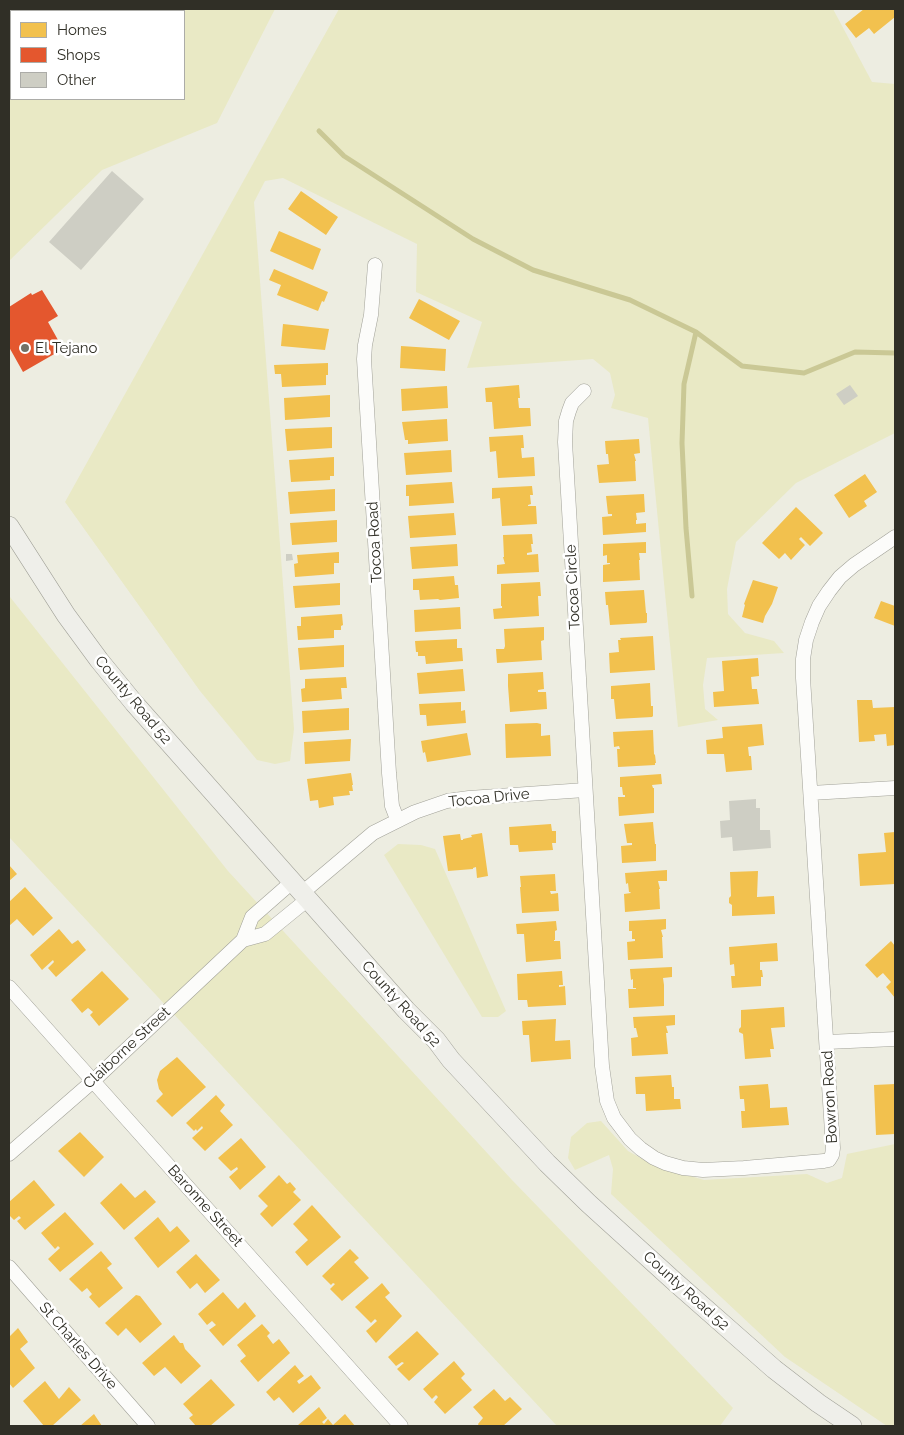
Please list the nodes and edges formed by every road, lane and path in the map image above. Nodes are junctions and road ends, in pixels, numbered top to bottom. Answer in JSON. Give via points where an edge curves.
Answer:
{"nodes":[{"id":1,"x":375,"y":265,"type":"dead end"},
{"id":2,"x":584,"y":391,"type":"dead end"},
{"id":3,"x":9,"y":526,"type":"edge"},
{"id":4,"x":895,"y":537,"type":"edge"},
{"id":5,"x":895,"y":788,"type":"edge"},
{"id":6,"x":585,"y":790,"type":"junction"},
{"id":7,"x":811,"y":792,"type":"junction"},
{"id":8,"x":397,"y":820,"type":"junction"},
{"id":9,"x":300,"y":891,"type":"junction"},
{"id":10,"x":243,"y":940,"type":"junction"},
{"id":11,"x":9,"y":987,"type":"edge"},
{"id":12,"x":895,"y":1039,"type":"edge"},
{"id":13,"x":827,"y":1042,"type":"junction"},
{"id":14,"x":93,"y":1081,"type":"junction"},
{"id":15,"x":9,"y":1154,"type":"edge"},
{"id":16,"x":9,"y":1267,"type":"edge"},
{"id":17,"x":148,"y":1426,"type":"edge"},
{"id":18,"x":401,"y":1426,"type":"edge"},
{"id":19,"x":852,"y":1426,"type":"edge"}],
"edges":[{"from":1,"to":8,"type":"street","name":"Tocoa Road","via":[[364,359],[389,774],[392,806]]},
{"from":2,"to":6,"type":"street","name":"Tocoa Circle","via":[[568,411],[565,442]]},
{"from":3,"to":9,"type":"main road","name":"County Road 52","via":[[99,660]]},
{"from":4,"to":7,"type":"street","name":"Bowron Road","via":[[840,577],[819,606],[806,640],[803,678]]},
{"from":5,"to":7,"type":"street"},
{"from":6,"to":8,"type":"street","name":"Tocoa Drive","via":[[470,798],[431,806]]},
{"from":6,"to":13,"type":"street","name":"Bowron Road","via":[[602,1066],[609,1109],[630,1139],[654,1158],[683,1168],[744,1168],[829,1160],[833,1148]]},
{"from":7,"to":13,"type":"street","name":"Bowron Road"},
{"from":8,"to":9,"type":"street","name":"Tocoa Drive","via":[[374,833]]},
{"from":9,"to":10,"type":"street","name":"Claiborne Street","via":[[265,934]]},
{"from":9,"to":10,"type":"street","name":"Claiborne Street","via":[[252,916]]},
{"from":9,"to":19,"type":"main road","name":"County Road 52","via":[[451,1060],[588,1203],[774,1369]]},
{"from":10,"to":14,"type":"street","name":"Claiborne Street"},
{"from":11,"to":14,"type":"street","name":"Baronne Street"},
{"from":12,"to":13,"type":"street"},
{"from":14,"to":15,"type":"street","name":"Claiborne Street"},
{"from":14,"to":18,"type":"street","name":"Baronne Street"},
{"from":16,"to":17,"type":"street","name":"St Charles Drive"}]}
